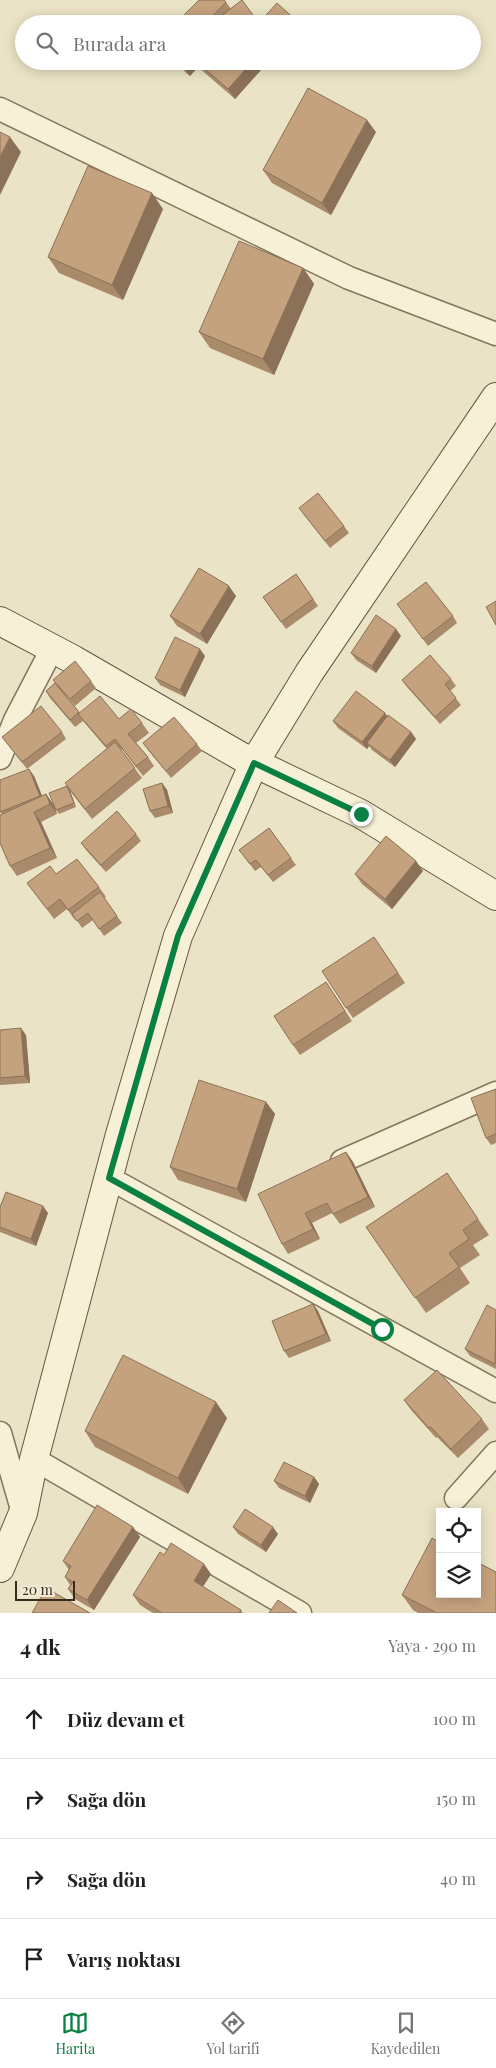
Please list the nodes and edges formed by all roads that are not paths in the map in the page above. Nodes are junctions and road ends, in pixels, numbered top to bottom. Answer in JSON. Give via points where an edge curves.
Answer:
{"nodes":[{"id":1,"x":0,"y":109,"type":"edge"},
{"id":2,"x":496,"y":334,"type":"edge"},
{"id":3,"x":496,"y":397,"type":"edge"},
{"id":4,"x":0,"y":621,"type":"edge"},
{"id":5,"x":52,"y":649,"type":"junction"},
{"id":6,"x":0,"y":758,"type":"edge"},
{"id":7,"x":254,"y":763,"type":"junction"},
{"id":8,"x":496,"y":896,"type":"edge"},
{"id":9,"x":496,"y":1093,"type":"edge"},
{"id":10,"x":342,"y":1161,"type":"edge"},
{"id":11,"x":109,"y":1178,"type":"junction"},
{"id":12,"x":496,"y":1391,"type":"edge"},
{"id":13,"x":0,"y":1434,"type":"edge"},
{"id":14,"x":496,"y":1454,"type":"edge"},
{"id":15,"x":34,"y":1459,"type":"junction"},
{"id":16,"x":456,"y":1498,"type":"dead end"},
{"id":17,"x":23,"y":1513,"type":"junction"},
{"id":18,"x":0,"y":1568,"type":"edge"},
{"id":19,"x":300,"y":1613,"type":"edge"}],
"edges":[{"from":1,"to":2,"type":"street","via":[[350,278]]},
{"from":3,"to":7,"type":"main road","via":[[309,673]]},
{"from":4,"to":5,"type":"main road"},
{"from":5,"to":6,"type":"street","via":[[15,720]]},
{"from":5,"to":7,"type":"main road"},
{"from":7,"to":8,"type":"main road","via":[[361,814]]},
{"from":7,"to":11,"type":"main road","via":[[178,936]]},
{"from":9,"to":10,"type":"street"},
{"from":11,"to":12,"type":"street"},
{"from":11,"to":15,"type":"main road"},
{"from":13,"to":17,"type":"street"},
{"from":14,"to":16,"type":"street"},
{"from":15,"to":17,"type":"main road"},
{"from":15,"to":19,"type":"street"},
{"from":17,"to":18,"type":"main road"}]}
